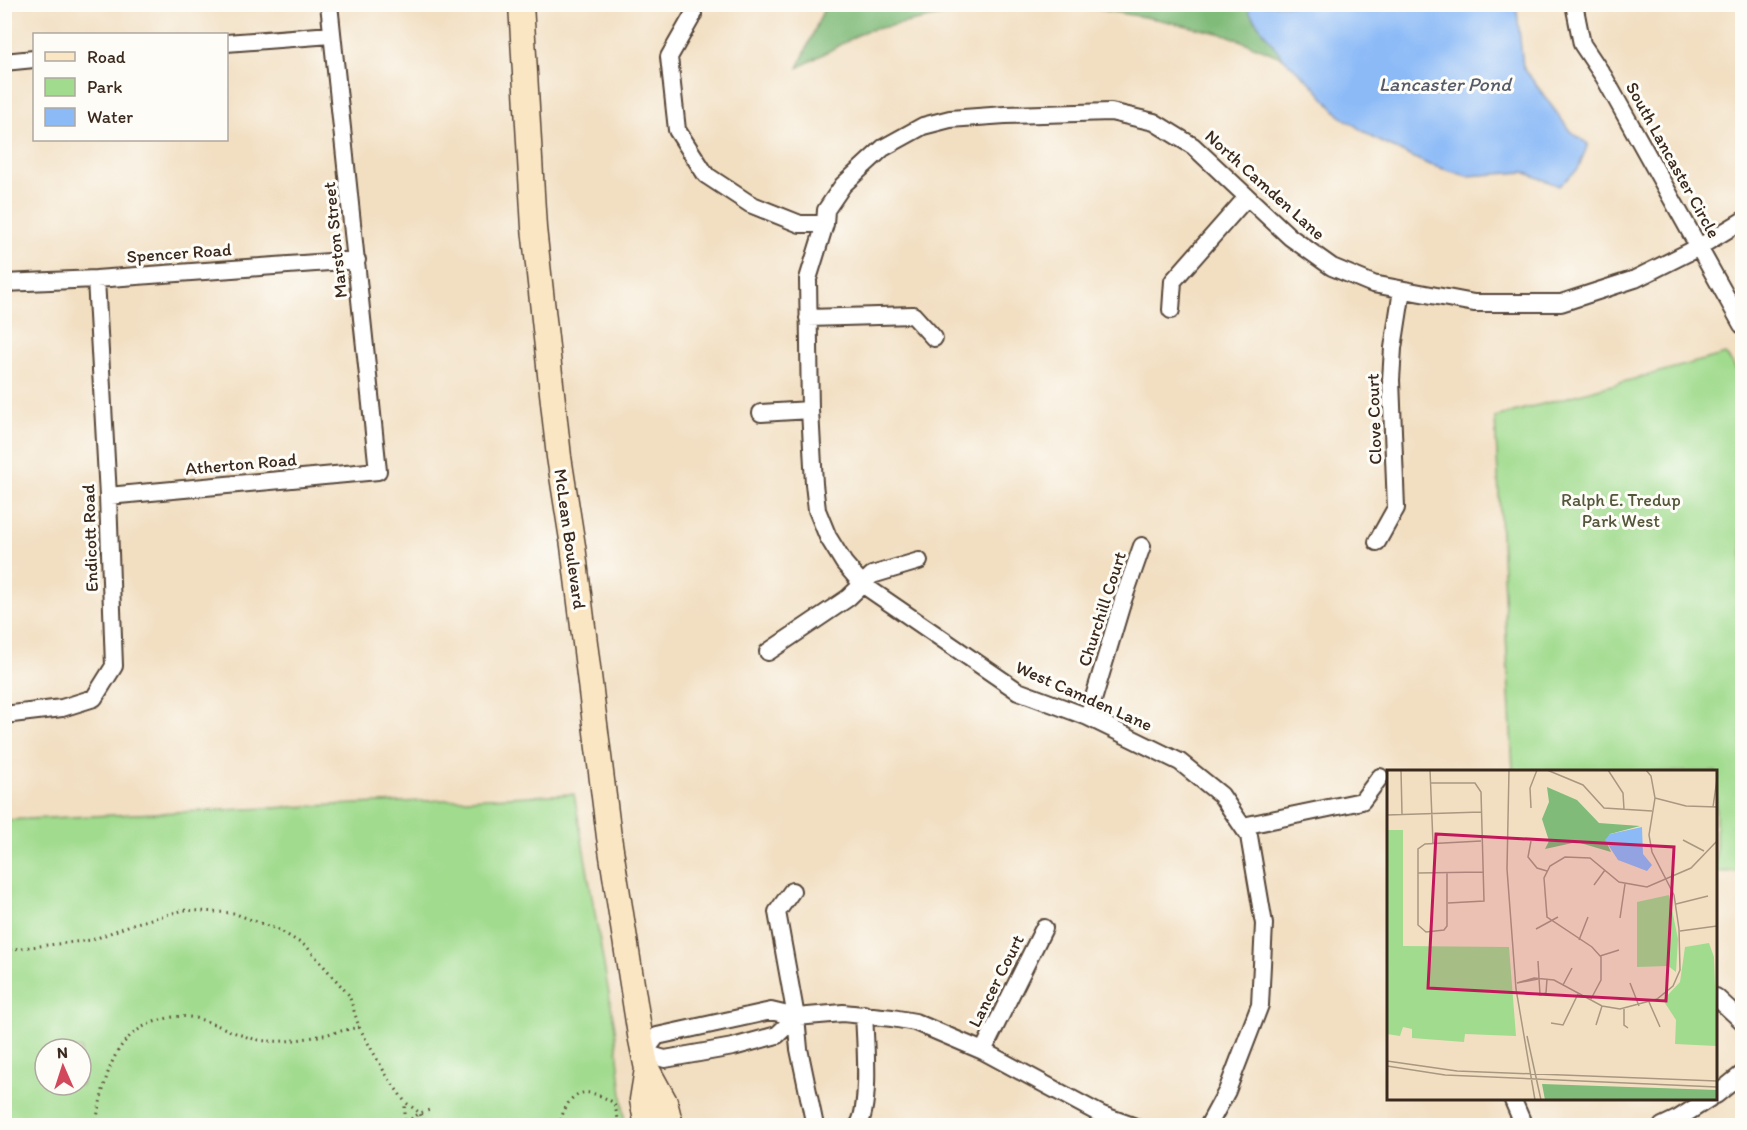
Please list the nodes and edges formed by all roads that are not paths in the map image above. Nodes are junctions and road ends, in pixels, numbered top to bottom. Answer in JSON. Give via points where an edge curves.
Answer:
{"nodes":[{"id":1,"x":329,"y":4,"type":"edge"},
{"id":2,"x":521,"y":4,"type":"edge"},
{"id":3,"x":1574,"y":4,"type":"edge"},
{"id":4,"x":693,"y":15,"type":"dead end"},
{"id":5,"x":331,"y":35,"type":"junction"},
{"id":6,"x":228,"y":43,"type":"edge"},
{"id":7,"x":33,"y":59,"type":"edge"},
{"id":8,"x":4,"y":62,"type":"edge"},
{"id":9,"x":1247,"y":197,"type":"junction"},
{"id":10,"x":1743,"y":221,"type":"edge"},
{"id":11,"x":825,"y":224,"type":"junction"},
{"id":12,"x":1699,"y":247,"type":"junction"},
{"id":13,"x":357,"y":260,"type":"junction"},
{"id":14,"x":96,"y":279,"type":"junction"},
{"id":15,"x":4,"y":283,"type":"edge"},
{"id":16,"x":1402,"y":290,"type":"junction"},
{"id":17,"x":1171,"y":310,"type":"dead end"},
{"id":18,"x":808,"y":318,"type":"junction"},
{"id":19,"x":1743,"y":325,"type":"edge"},
{"id":20,"x":934,"y":338,"type":"dead end"},
{"id":21,"x":810,"y":410,"type":"junction"},
{"id":22,"x":761,"y":413,"type":"dead end"},
{"id":23,"x":378,"y":471,"type":"joint"},
{"id":24,"x":108,"y":496,"type":"junction"},
{"id":25,"x":1377,"y":542,"type":"dead end"},
{"id":26,"x":1142,"y":546,"type":"dead end"},
{"id":27,"x":919,"y":561,"type":"dead end"},
{"id":28,"x":862,"y":584,"type":"junction"},
{"id":29,"x":768,"y":652,"type":"dead end"},
{"id":30,"x":4,"y":715,"type":"edge"},
{"id":31,"x":1088,"y":717,"type":"junction"},
{"id":32,"x":1380,"y":777,"type":"dead end"},
{"id":33,"x":1243,"y":826,"type":"junction"},
{"id":34,"x":792,"y":891,"type":"dead end"},
{"id":35,"x":1044,"y":928,"type":"dead end"},
{"id":36,"x":1717,"y":998,"type":"edge"},
{"id":37,"x":864,"y":1014,"type":"junction"},
{"id":38,"x":796,"y":1017,"type":"junction"},
{"id":39,"x":1743,"y":1021,"type":"edge"},
{"id":40,"x":983,"y":1050,"type":"junction"},
{"id":41,"x":646,"y":1061,"type":"junction"},
{"id":42,"x":1743,"y":1074,"type":"edge"},
{"id":43,"x":1717,"y":1094,"type":"edge"},
{"id":44,"x":1513,"y":1100,"type":"edge"},
{"id":45,"x":1707,"y":1100,"type":"edge"},
{"id":46,"x":1099,"y":1120,"type":"edge"},
{"id":47,"x":647,"y":1125,"type":"edge"},
{"id":48,"x":671,"y":1125,"type":"edge"},
{"id":49,"x":815,"y":1125,"type":"edge"},
{"id":50,"x":858,"y":1125,"type":"edge"},
{"id":51,"x":1132,"y":1125,"type":"edge"},
{"id":52,"x":1208,"y":1125,"type":"edge"},
{"id":53,"x":1524,"y":1125,"type":"edge"},
{"id":54,"x":1662,"y":1125,"type":"edge"}],
"edges":[{"from":1,"to":5,"type":"street","name":"Marston Street"},
{"from":2,"to":41,"type":"main road","name":"McLean Boulevard","via":[[534,228],[559,457],[609,837]]},
{"from":3,"to":12,"type":"street","name":"South Lancaster Circle","via":[[1582,44]]},
{"from":4,"to":11,"type":"street","via":[[669,57],[677,130],[706,175],[750,204],[800,224]]},
{"from":5,"to":6,"type":"street"},
{"from":5,"to":13,"type":"street","name":"Marston Street"},
{"from":7,"to":8,"type":"street"},
{"from":9,"to":11,"type":"street","name":"North Camden Lane","via":[[1193,146],[1154,122],[1111,112],[1005,115],[950,119],[902,136],[843,185],[826,210]]},
{"from":9,"to":16,"type":"street","name":"North Camden Lane","via":[[1290,237],[1332,267],[1373,284]]},
{"from":9,"to":17,"type":"street","via":[[1173,281]]},
{"from":10,"to":12,"type":"street","name":"North Camden Lane"},
{"from":11,"to":18,"type":"street","name":"West Camden Lane","via":[[808,279]]},
{"from":12,"to":16,"type":"street","name":"North Camden Lane","via":[[1635,279],[1561,303],[1474,303]]},
{"from":12,"to":19,"type":"street","name":"South Lancaster Circle"},
{"from":13,"to":14,"type":"street","name":"Spencer Road"},
{"from":13,"to":23,"type":"street","name":"Marston Street"},
{"from":14,"to":15,"type":"street","name":"Spencer Road"},
{"from":14,"to":24,"type":"street","name":"Endicott Road"},
{"from":16,"to":25,"type":"street","name":"Clove Court","via":[[1391,380],[1396,508]]},
{"from":18,"to":20,"type":"street","via":[[913,315]]},
{"from":18,"to":21,"type":"street","name":"West Camden Lane"},
{"from":21,"to":22,"type":"street"},
{"from":21,"to":28,"type":"street","name":"West Camden Lane","via":[[818,510],[828,537]]},
{"from":23,"to":24,"type":"street","name":"Atherton Road"},
{"from":24,"to":30,"type":"street","name":"Endicott Road","via":[[114,666],[94,698],[62,708]]},
{"from":26,"to":31,"type":"street","name":"Churchill Court"},
{"from":27,"to":28,"type":"street","via":[[872,575]]},
{"from":28,"to":29,"type":"street","via":[[848,598]]},
{"from":28,"to":31,"type":"street","name":"West Camden Lane","via":[[1018,691]]},
{"from":31,"to":33,"type":"street","name":"West Camden Lane","via":[[1180,762],[1221,795]]},
{"from":32,"to":33,"type":"street","via":[[1362,801]]},
{"from":33,"to":52,"type":"street","name":"West Camden Lane","via":[[1249,836],[1264,924],[1260,1005],[1227,1091]]},
{"from":34,"to":38,"type":"street","via":[[777,912]]},
{"from":35,"to":40,"type":"street","name":"Lancer Court"},
{"from":36,"to":39,"type":"street"},
{"from":37,"to":38,"type":"street"},
{"from":37,"to":40,"type":"street","via":[[915,1022]]},
{"from":37,"to":50,"type":"street","via":[[864,1112]]},
{"from":38,"to":41,"type":"street","via":[[777,1035],[733,1047]]},
{"from":38,"to":41,"type":"street","via":[[771,1011],[657,1036]]},
{"from":38,"to":49,"type":"street"},
{"from":40,"to":46,"type":"street"},
{"from":41,"to":47,"type":"main road","name":"McLean Boulevard","via":[[642,1100]]},
{"from":41,"to":48,"type":"main road","name":"McLean Boulevard"},
{"from":42,"to":43,"type":"street"},
{"from":44,"to":53,"type":"street"},
{"from":45,"to":54,"type":"street"},
{"from":46,"to":51,"type":"street"}]}
